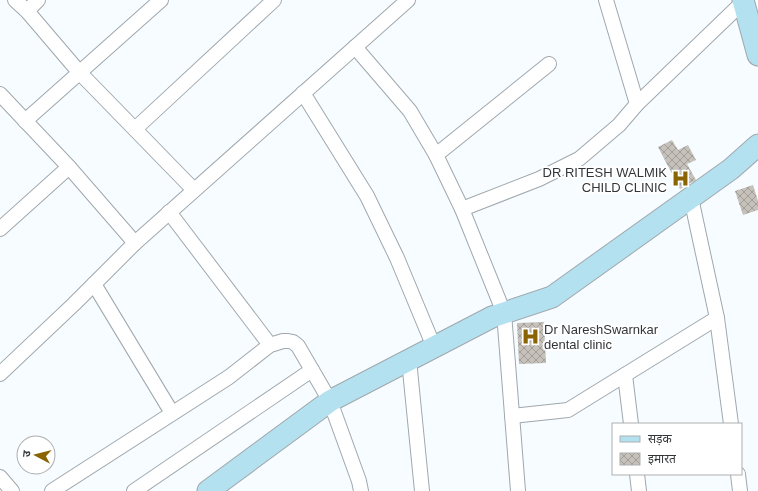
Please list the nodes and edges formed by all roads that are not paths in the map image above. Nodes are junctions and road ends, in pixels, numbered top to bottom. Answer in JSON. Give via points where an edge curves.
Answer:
{"nodes":[{"id":1,"x":15,"y":0,"type":"edge"},
{"id":2,"x":38,"y":0,"type":"edge"},
{"id":3,"x":161,"y":0,"type":"edge"},
{"id":4,"x":274,"y":0,"type":"edge"},
{"id":5,"x":408,"y":0,"type":"edge"},
{"id":6,"x":606,"y":0,"type":"edge"},
{"id":7,"x":743,"y":1,"type":"edge"},
{"id":8,"x":27,"y":11,"type":"junction"},
{"id":9,"x":355,"y":47,"type":"junction"},
{"id":10,"x":758,"y":55,"type":"edge"},
{"id":11,"x":549,"y":64,"type":"dead end"},
{"id":12,"x":79,"y":72,"type":"junction"},
{"id":13,"x":303,"y":93,"type":"junction"},
{"id":14,"x":0,"y":94,"type":"edge"},
{"id":15,"x":637,"y":104,"type":"junction"},
{"id":16,"x":25,"y":121,"type":"junction"},
{"id":17,"x":135,"y":129,"type":"junction"},
{"id":18,"x":758,"y":145,"type":"edge"},
{"id":19,"x":436,"y":155,"type":"junction"},
{"id":20,"x":69,"y":167,"type":"junction"},
{"id":21,"x":194,"y":190,"type":"junction"},
{"id":22,"x":691,"y":198,"type":"junction"},
{"id":23,"x":462,"y":209,"type":"junction"},
{"id":24,"x":169,"y":212,"type":"junction"},
{"id":25,"x":1,"y":226,"type":"edge"},
{"id":26,"x":135,"y":243,"type":"junction"},
{"id":27,"x":94,"y":284,"type":"junction"},
{"id":28,"x":504,"y":313,"type":"junction"},
{"id":29,"x":717,"y":318,"type":"junction"},
{"id":30,"x":270,"y":345,"type":"junction"},
{"id":31,"x":434,"y":347,"type":"junction"},
{"id":32,"x":409,"y":360,"type":"junction"},
{"id":33,"x":312,"y":370,"type":"junction"},
{"id":34,"x":0,"y":374,"type":"edge"},
{"id":35,"x":625,"y":375,"type":"junction"},
{"id":36,"x":330,"y":401,"type":"junction"},
{"id":37,"x":172,"y":413,"type":"junction"},
{"id":38,"x":512,"y":416,"type":"junction"},
{"id":39,"x":631,"y":423,"type":"edge"},
{"id":40,"x":731,"y":423,"type":"edge"},
{"id":41,"x":637,"y":475,"type":"edge"},
{"id":42,"x":738,"y":475,"type":"edge"},
{"id":43,"x":0,"y":477,"type":"edge"},
{"id":44,"x":12,"y":491,"type":"edge"},
{"id":45,"x":52,"y":491,"type":"edge"},
{"id":46,"x":134,"y":491,"type":"edge"},
{"id":47,"x":208,"y":491,"type":"edge"},
{"id":48,"x":361,"y":491,"type":"edge"},
{"id":49,"x":422,"y":491,"type":"edge"},
{"id":50,"x":518,"y":491,"type":"edge"},
{"id":51,"x":639,"y":491,"type":"edge"},
{"id":52,"x":740,"y":491,"type":"edge"}],
"edges":[{"from":1,"to":8,"type":"street"},
{"from":2,"to":8,"type":"street"},
{"from":3,"to":12,"type":"street"},
{"from":4,"to":17,"type":"street"},
{"from":5,"to":9,"type":"street"},
{"from":6,"to":15,"type":"street"},
{"from":7,"to":10,"type":"street"},
{"from":7,"to":15,"type":"street"},
{"from":8,"to":12,"type":"street"},
{"from":9,"to":13,"type":"street"},
{"from":9,"to":19,"type":"street","via":[[410,110]]},
{"from":11,"to":19,"type":"street"},
{"from":12,"to":16,"type":"street"},
{"from":12,"to":17,"type":"street"},
{"from":13,"to":21,"type":"street"},
{"from":13,"to":31,"type":"street","via":[[367,196],[397,258]]},
{"from":14,"to":16,"type":"street"},
{"from":15,"to":23,"type":"street","via":[[619,125],[579,159],[539,179]]},
{"from":16,"to":20,"type":"street"},
{"from":17,"to":21,"type":"street"},
{"from":18,"to":22,"type":"street","via":[[731,169]]},
{"from":19,"to":23,"type":"street"},
{"from":20,"to":25,"type":"street"},
{"from":20,"to":26,"type":"street"},
{"from":21,"to":24,"type":"street"},
{"from":22,"to":28,"type":"street","via":[[552,298]]},
{"from":22,"to":29,"type":"street"},
{"from":23,"to":28,"type":"street"},
{"from":24,"to":26,"type":"street"},
{"from":24,"to":30,"type":"street"},
{"from":26,"to":27,"type":"street"},
{"from":27,"to":34,"type":"street"},
{"from":27,"to":37,"type":"street"},
{"from":28,"to":31,"type":"street"},
{"from":28,"to":38,"type":"street"},
{"from":29,"to":35,"type":"street"},
{"from":29,"to":40,"type":"street"},
{"from":30,"to":33,"type":"street","via":[[283,341],[293,342]]},
{"from":30,"to":37,"type":"street","via":[[229,377]]},
{"from":31,"to":32,"type":"street"},
{"from":32,"to":36,"type":"street"},
{"from":32,"to":49,"type":"street"},
{"from":33,"to":36,"type":"street"},
{"from":33,"to":46,"type":"street"},
{"from":35,"to":38,"type":"street","via":[[568,410]]},
{"from":35,"to":39,"type":"street"},
{"from":36,"to":47,"type":"street"},
{"from":36,"to":48,"type":"street"},
{"from":37,"to":45,"type":"street"},
{"from":38,"to":50,"type":"street"},
{"from":41,"to":51,"type":"street"},
{"from":42,"to":52,"type":"street"},
{"from":43,"to":44,"type":"street"}]}
